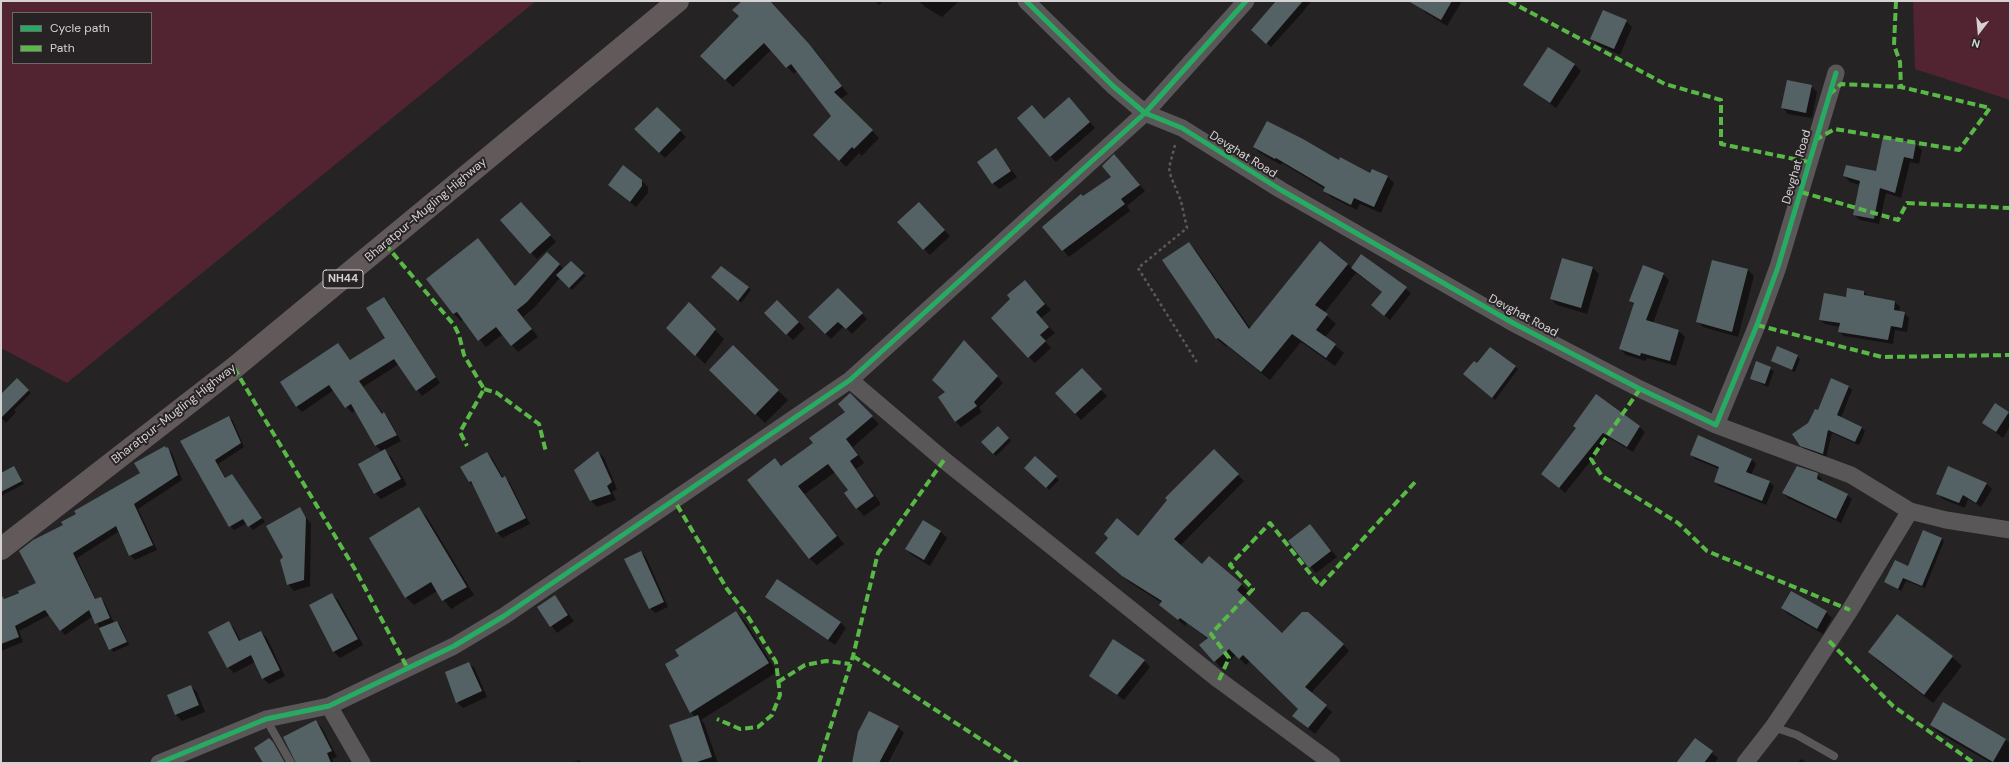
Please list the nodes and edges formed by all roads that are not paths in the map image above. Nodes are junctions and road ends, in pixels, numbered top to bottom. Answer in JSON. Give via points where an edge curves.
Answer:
{"nodes":[{"id":1,"x":678,"y":1,"type":"edge"},
{"id":2,"x":1026,"y":1,"type":"edge"},
{"id":3,"x":1246,"y":1,"type":"edge"},
{"id":4,"x":1836,"y":73,"type":"dead end"},
{"id":5,"x":1145,"y":113,"type":"junction"},
{"id":6,"x":850,"y":380,"type":"junction"},
{"id":7,"x":1716,"y":425,"type":"junction"},
{"id":8,"x":1910,"y":510,"type":"junction"},
{"id":9,"x":2010,"y":530,"type":"edge"},
{"id":10,"x":1,"y":548,"type":"edge"},
{"id":11,"x":329,"y":706,"type":"junction"},
{"id":12,"x":266,"y":720,"type":"junction"},
{"id":13,"x":1773,"y":727,"type":"junction"},
{"id":14,"x":1834,"y":756,"type":"dead end"},
{"id":15,"x":159,"y":763,"type":"edge"},
{"id":16,"x":291,"y":763,"type":"edge"},
{"id":17,"x":362,"y":763,"type":"edge"},
{"id":18,"x":1332,"y":763,"type":"edge"},
{"id":19,"x":1745,"y":763,"type":"edge"}],
"edges":[{"from":1,"to":10,"type":"highway","name":"Bharatpur-Mugling Highway","number":"NH44","via":[[234,368]]},
{"from":2,"to":5,"type":"street","name":"Devghat Road","via":[[1113,86]]},
{"from":3,"to":5,"type":"street"},
{"from":4,"to":7,"type":"street","name":"Devghat Road","via":[[1778,267]]},
{"from":5,"to":6,"type":"street"},
{"from":5,"to":7,"type":"street","name":"Devghat Road","via":[[1182,128],[1281,190],[1513,322],[1640,389]]},
{"from":6,"to":11,"type":"street","via":[[504,616],[454,646]]},
{"from":6,"to":18,"type":"street","via":[[944,460],[1201,665]]},
{"from":7,"to":8,"type":"street","via":[[1851,475]]},
{"from":8,"to":9,"type":"street","via":[[1946,520]]},
{"from":8,"to":13,"type":"street","via":[[1850,610]]},
{"from":11,"to":12,"type":"street"},
{"from":11,"to":17,"type":"street"},
{"from":12,"to":15,"type":"street"},
{"from":12,"to":16,"type":"lane"},
{"from":13,"to":14,"type":"lane","via":[[1798,735]]},
{"from":13,"to":19,"type":"street"}]}
